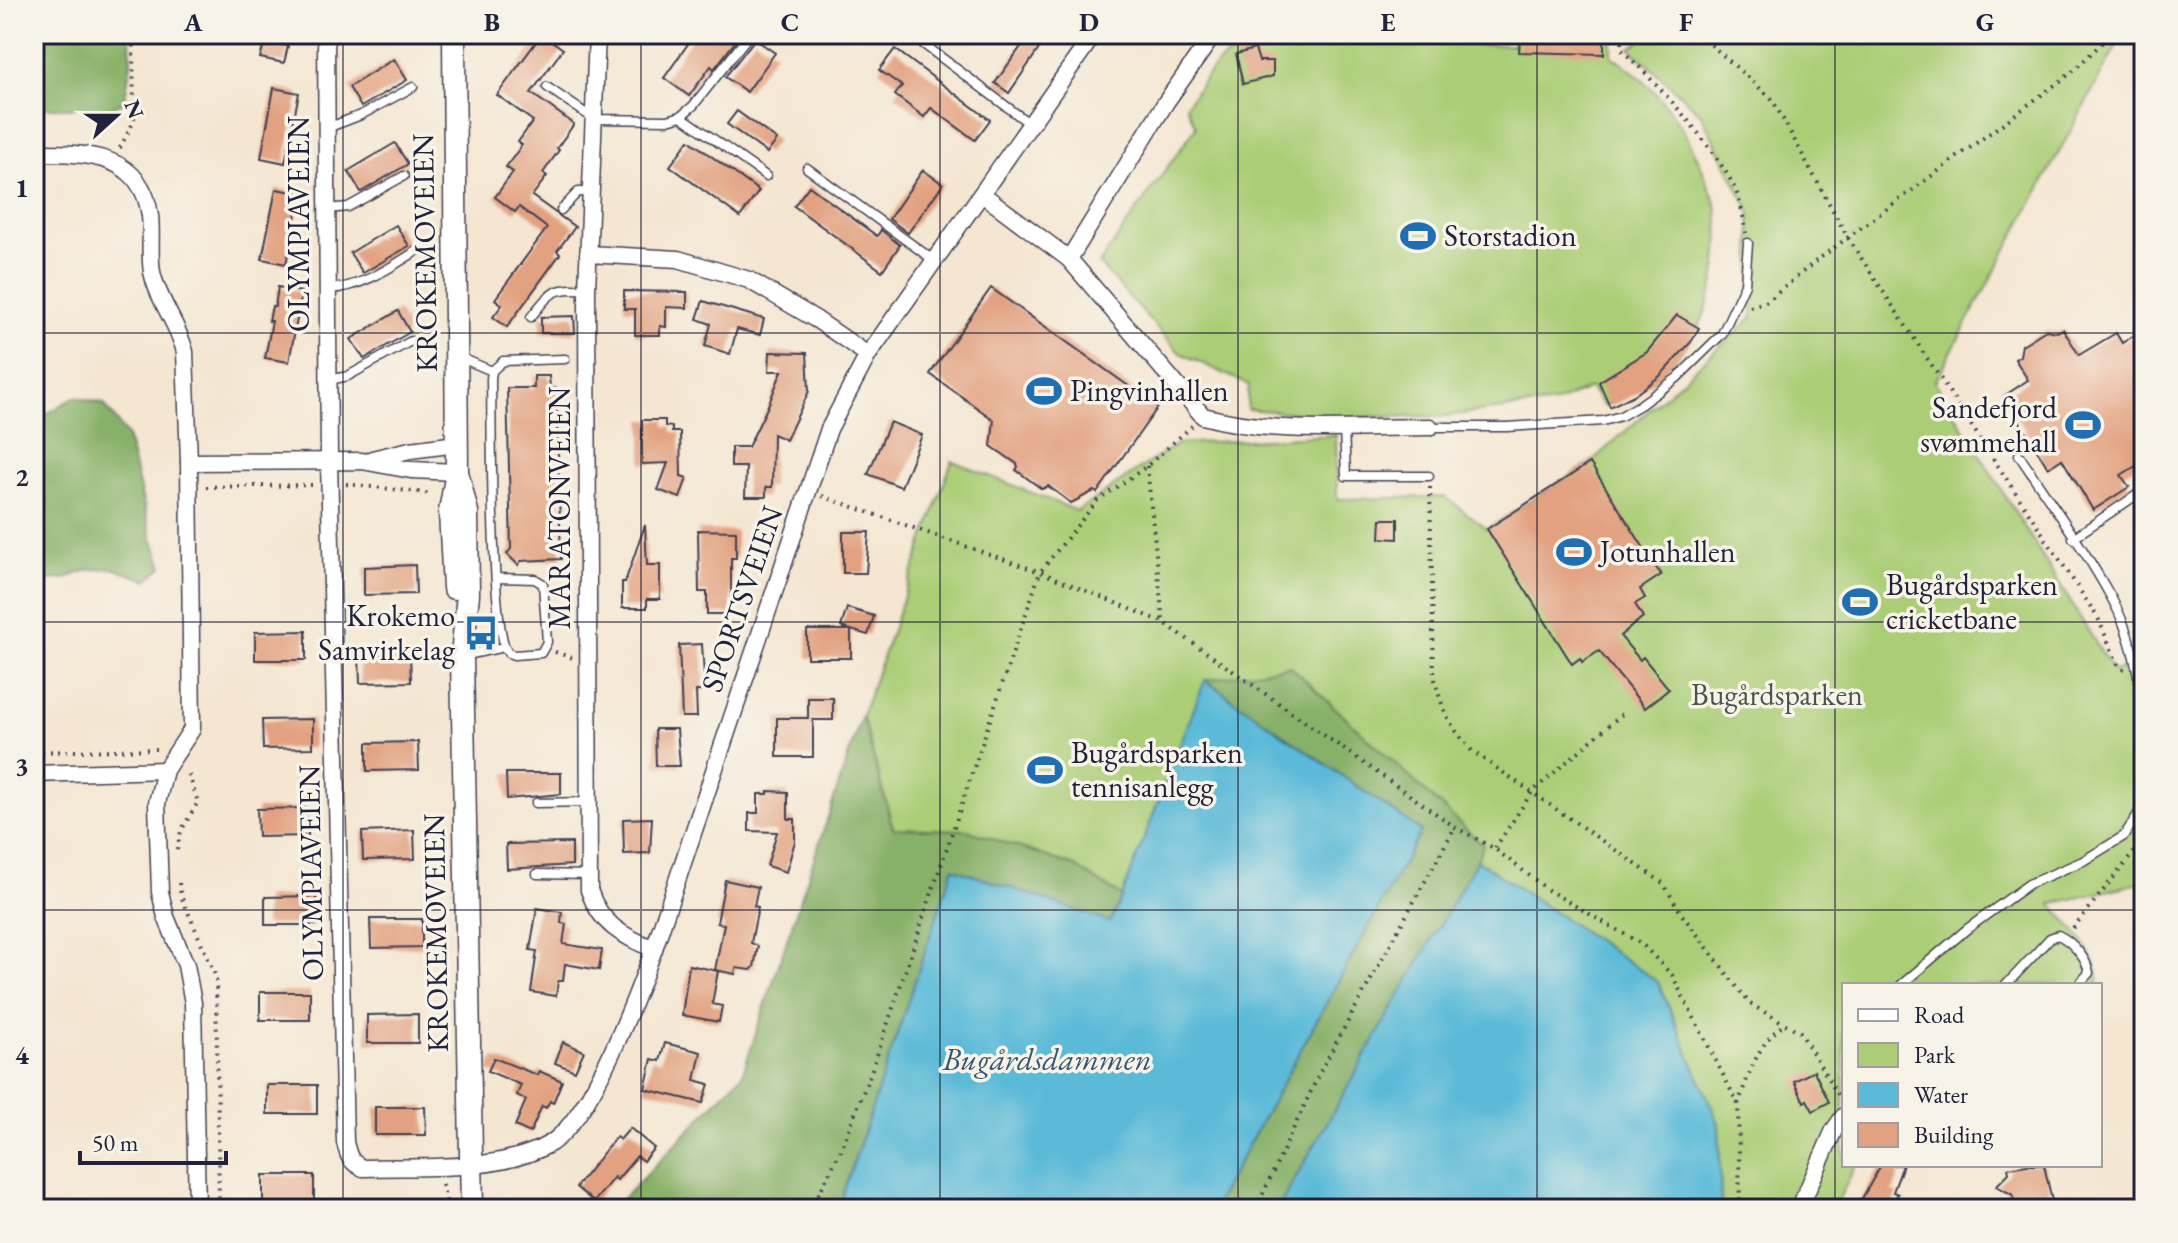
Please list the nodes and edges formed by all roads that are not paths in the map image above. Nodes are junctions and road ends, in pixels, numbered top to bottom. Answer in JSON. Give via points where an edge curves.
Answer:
{"nodes":[{"id":1,"x":326,"y":34,"type":"edge"},
{"id":2,"x":454,"y":34,"type":"edge"},
{"id":3,"x":597,"y":34,"type":"edge"},
{"id":4,"x":910,"y":34,"type":"edge"},
{"id":5,"x":1094,"y":34,"type":"edge"},
{"id":6,"x":1214,"y":34,"type":"edge"},
{"id":7,"x":749,"y":35,"type":"edge"},
{"id":8,"x":413,"y":87,"type":"dead end"},
{"id":9,"x":547,"y":87,"type":"dead end"},
{"id":10,"x":681,"y":116,"type":"junction"},
{"id":11,"x":594,"y":119,"type":"junction"},
{"id":12,"x":1031,"y":125,"type":"junction"},
{"id":13,"x":327,"y":128,"type":"junction"},
{"id":14,"x":34,"y":153,"type":"edge"},
{"id":15,"x":807,"y":168,"type":"dead end"},
{"id":16,"x":404,"y":176,"type":"dead end"},
{"id":17,"x":766,"y":176,"type":"dead end"},
{"id":18,"x":591,"y":192,"type":"junction"},
{"id":19,"x":982,"y":194,"type":"junction"},
{"id":20,"x":327,"y":209,"type":"junction"},
{"id":21,"x":561,"y":210,"type":"dead end"},
{"id":22,"x":1748,"y":243,"type":"road end"},
{"id":23,"x":418,"y":250,"type":"dead end"},
{"id":24,"x":588,"y":254,"type":"junction"},
{"id":25,"x":1069,"y":259,"type":"junction"},
{"id":26,"x":936,"y":262,"type":"junction"},
{"id":27,"x":328,"y":289,"type":"junction"},
{"id":28,"x":587,"y":290,"type":"junction"},
{"id":29,"x":531,"y":317,"type":"dead end"},
{"id":30,"x":411,"y":341,"type":"dead end"},
{"id":31,"x":868,"y":355,"type":"junction"},
{"id":32,"x":455,"y":356,"type":"junction"},
{"id":33,"x":565,"y":359,"type":"dead end"},
{"id":34,"x":492,"y":371,"type":"junction"},
{"id":35,"x":329,"y":380,"type":"junction"},
{"id":36,"x":1344,"y":427,"type":"junction"},
{"id":37,"x":1430,"y":427,"type":"joint"},
{"id":38,"x":457,"y":444,"type":"junction"},
{"id":39,"x":2019,"y":455,"type":"road end"},
{"id":40,"x":329,"y":461,"type":"junction"},
{"id":41,"x":362,"y":461,"type":"junction"},
{"id":42,"x":189,"y":462,"type":"junction"},
{"id":43,"x":457,"y":472,"type":"junction"},
{"id":44,"x":1429,"y":476,"type":"road end"},
{"id":45,"x":2144,"y":490,"type":"edge"},
{"id":46,"x":2073,"y":538,"type":"junction"},
{"id":47,"x":496,"y":578,"type":"junction"},
{"id":48,"x":504,"y":647,"type":"junction"},
{"id":49,"x":462,"y":656,"type":"junction"},
{"id":50,"x":2144,"y":717,"type":"edge"},
{"id":51,"x":165,"y":770,"type":"junction"},
{"id":52,"x":34,"y":774,"type":"edge"},
{"id":53,"x":589,"y":802,"type":"junction"},
{"id":54,"x":536,"y":803,"type":"dead end"},
{"id":55,"x":2144,"y":805,"type":"edge"},
{"id":56,"x":537,"y":874,"type":"dead end"},
{"id":57,"x":589,"y":875,"type":"junction"},
{"id":58,"x":654,"y":949,"type":"junction"},
{"id":59,"x":1903,"y":983,"type":"edge"},
{"id":60,"x":2008,"y":983,"type":"edge"},
{"id":61,"x":2080,"y":983,"type":"edge"},
{"id":62,"x":1842,"y":1119,"type":"edge"},
{"id":63,"x":471,"y":1164,"type":"junction"},
{"id":64,"x":197,"y":1209,"type":"edge"},
{"id":65,"x":472,"y":1209,"type":"edge"},
{"id":66,"x":1799,"y":1209,"type":"edge"}],
"edges":[{"from":1,"to":13,"type":"street","name":"OLYMPIAVEIEN"},
{"from":2,"to":32,"type":"main road","name":"KROKEMOVEIEN"},
{"from":3,"to":11,"type":"street","name":"MARATONVEIEN"},
{"from":4,"to":12,"type":"lane"},
{"from":5,"to":12,"type":"street","name":"SPORTSVEIEN"},
{"from":6,"to":25,"type":"street"},
{"from":7,"to":10,"type":"lane"},
{"from":8,"to":13,"type":"lane"},
{"from":9,"to":11,"type":"lane"},
{"from":10,"to":11,"type":"lane","via":[[647,122]]},
{"from":10,"to":17,"type":"lane"},
{"from":11,"to":18,"type":"street","name":"MARATONVEIEN"},
{"from":12,"to":19,"type":"street","name":"SPORTSVEIEN"},
{"from":13,"to":20,"type":"street","name":"OLYMPIAVEIEN"},
{"from":14,"to":42,"type":"street","via":[[95,155],[113,161],[131,176],[146,200],[152,270],[181,337]]},
{"from":15,"to":26,"type":"lane"},
{"from":16,"to":20,"type":"lane","via":[[348,207]]},
{"from":18,"to":21,"type":"lane","via":[[578,192]]},
{"from":18,"to":24,"type":"street","name":"MARATONVEIEN"},
{"from":19,"to":25,"type":"street"},
{"from":19,"to":26,"type":"street","name":"SPORTSVEIEN"},
{"from":20,"to":27,"type":"street","name":"OLYMPIAVEIEN"},
{"from":22,"to":37,"type":"lane","via":[[1745,284],[1722,334],[1677,378],[1621,416],[1507,427]]},
{"from":23,"to":27,"type":"lane","via":[[368,278]]},
{"from":24,"to":28,"type":"street","name":"MARATONVEIEN"},
{"from":24,"to":31,"type":"street","via":[[678,259],[749,280]]},
{"from":25,"to":36,"type":"street","via":[[1203,416],[1232,424]]},
{"from":26,"to":31,"type":"street","name":"SPORTSVEIEN"},
{"from":27,"to":35,"type":"street","name":"OLYMPIAVEIEN"},
{"from":28,"to":29,"type":"lane","via":[[556,290]]},
{"from":28,"to":53,"type":"street","name":"MARATONVEIEN"},
{"from":30,"to":35,"type":"lane","via":[[348,376]]},
{"from":31,"to":58,"type":"street","name":"SPORTSVEIEN","via":[[829,429]]},
{"from":32,"to":34,"type":"lane"},
{"from":32,"to":38,"type":"main road","name":"KROKEMOVEIEN"},
{"from":33,"to":34,"type":"lane","via":[[509,360]]},
{"from":34,"to":47,"type":"lane"},
{"from":35,"to":40,"type":"street","name":"OLYMPIAVEIEN"},
{"from":36,"to":37,"type":"street"},
{"from":36,"to":44,"type":"lane","via":[[1346,476]]},
{"from":38,"to":41,"type":"street"},
{"from":38,"to":43,"type":"main road","name":"KROKEMOVEIEN"},
{"from":39,"to":46,"type":"lane"},
{"from":40,"to":41,"type":"street"},
{"from":40,"to":42,"type":"street"},
{"from":40,"to":63,"type":"street","name":"OLYMPIAVEIEN","via":[[345,1142],[349,1157],[363,1168]]},
{"from":41,"to":43,"type":"street"},
{"from":42,"to":51,"type":"street","via":[[192,729]]},
{"from":43,"to":49,"type":"main road","name":"KROKEMOVEIEN","via":[[467,512]]},
{"from":45,"to":46,"type":"lane"},
{"from":46,"to":50,"type":"lane","via":[[2113,600],[2128,636]]},
{"from":47,"to":48,"type":"lane"},
{"from":47,"to":48,"type":"lane","via":[[540,580],[545,590],[545,649],[514,655]]},
{"from":48,"to":49,"type":"lane"},
{"from":49,"to":63,"type":"main road","name":"KROKEMOVEIEN"},
{"from":51,"to":52,"type":"street"},
{"from":51,"to":64,"type":"street","via":[[157,803],[160,892],[186,965],[193,1003]]},
{"from":53,"to":54,"type":"lane"},
{"from":53,"to":57,"type":"street","name":"MARATONVEIEN"},
{"from":55,"to":59,"type":"lane","via":[[2124,836],[2029,884]]},
{"from":56,"to":57,"type":"lane"},
{"from":57,"to":58,"type":"street","name":"MARATONVEIEN","via":[[589,890],[603,919],[627,938]]},
{"from":58,"to":63,"type":"street","name":"SPORTSVEIEN","via":[[626,1024],[564,1131],[528,1153]]},
{"from":60,"to":61,"type":"lane","via":[[2058,935],[2087,963],[2089,973]]},
{"from":62,"to":66,"type":"street"},
{"from":63,"to":65,"type":"main road","name":"KROKEMOVEIEN"}]}
